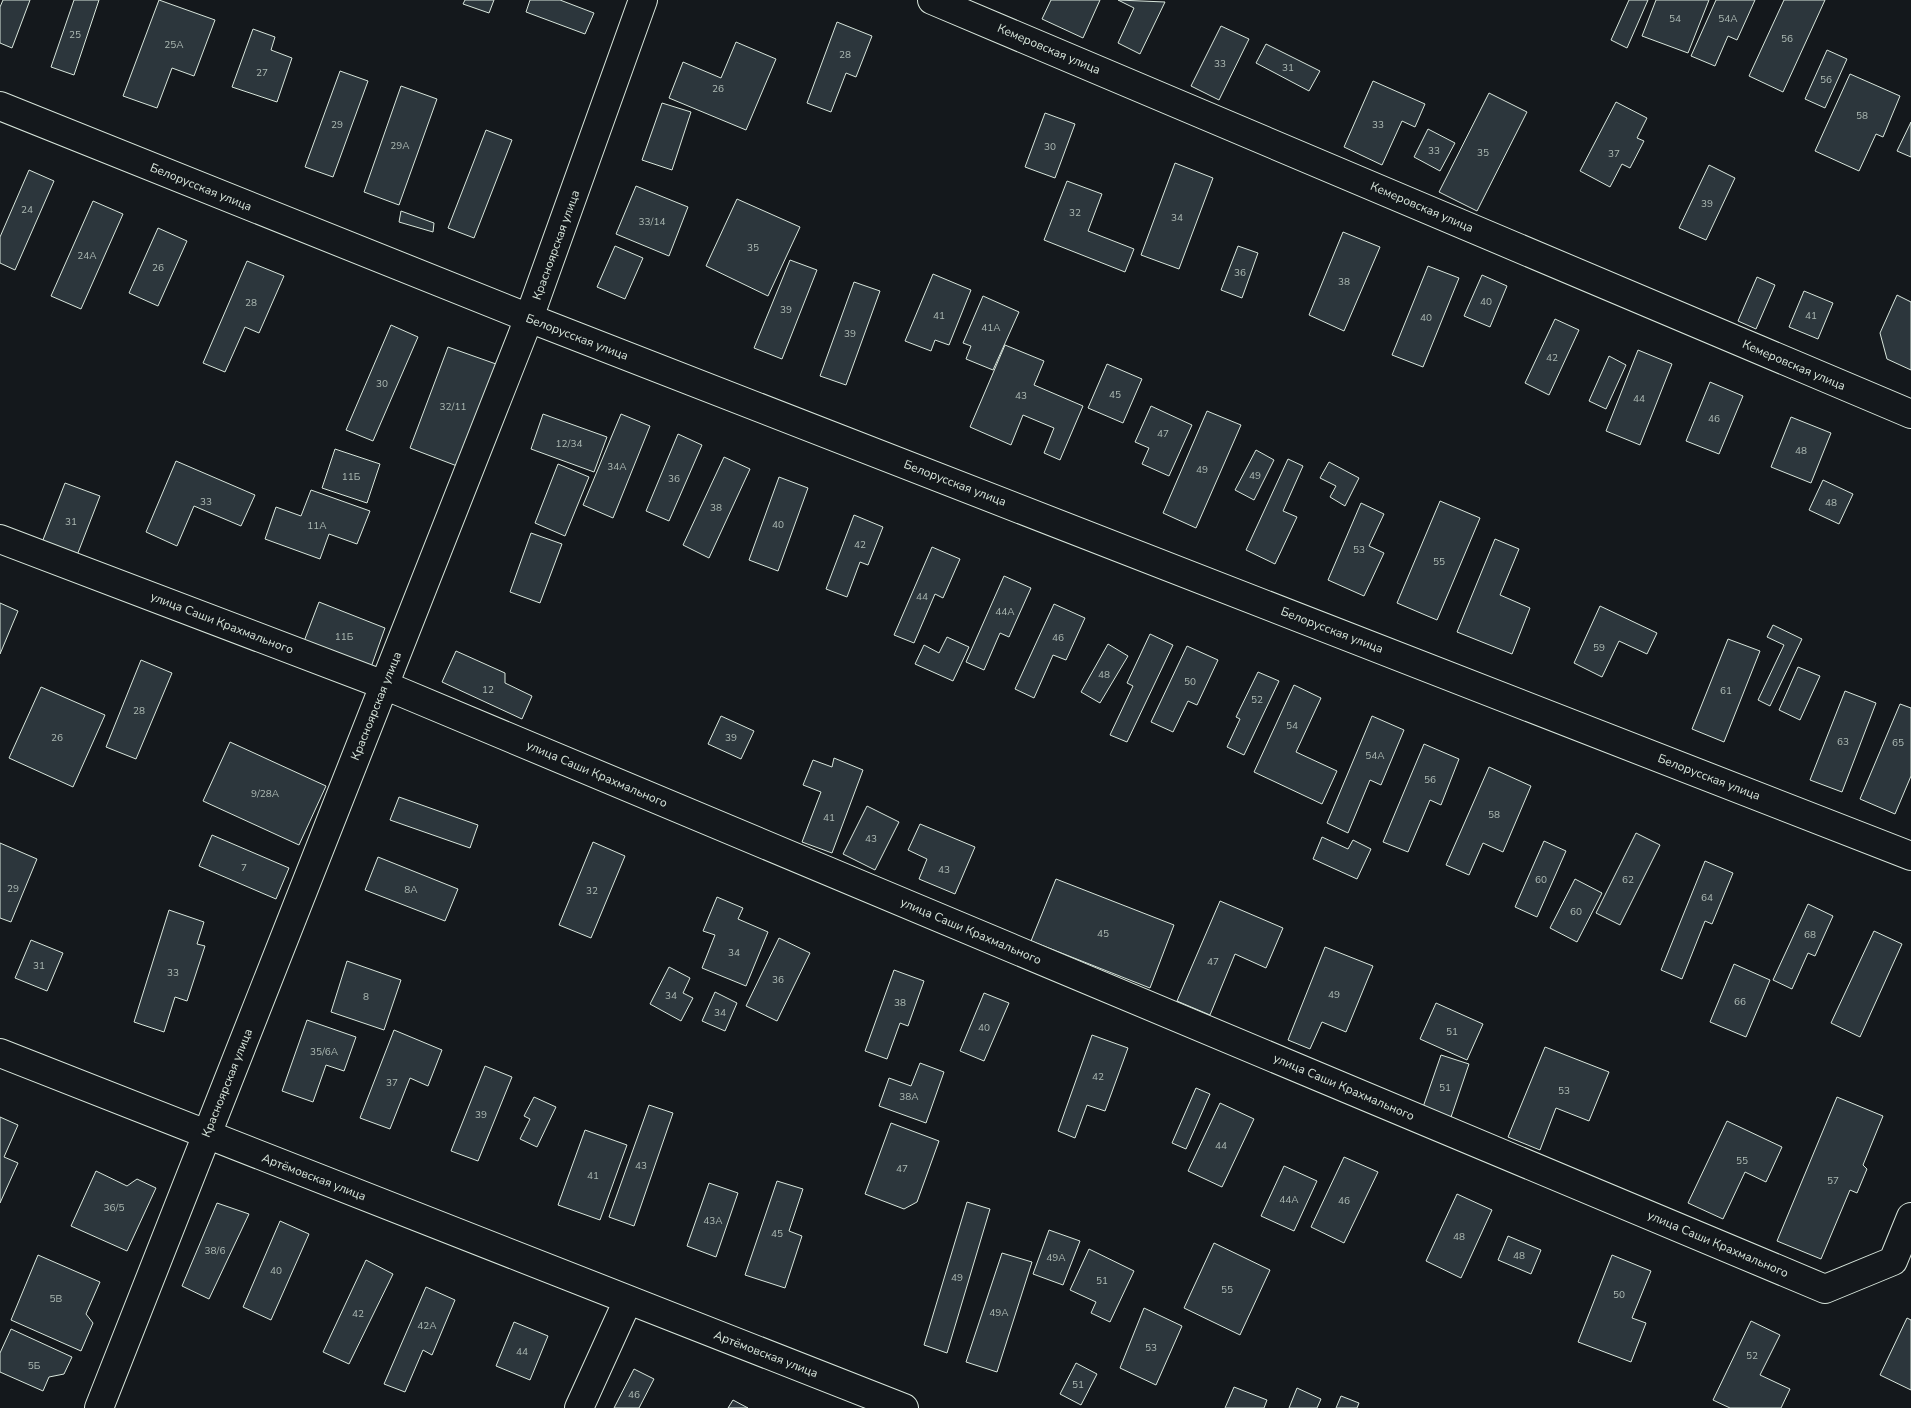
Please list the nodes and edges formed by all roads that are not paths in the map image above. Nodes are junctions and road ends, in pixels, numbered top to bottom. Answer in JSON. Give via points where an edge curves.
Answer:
{"nodes":[{"id":1,"x":643,"y":0,"type":"edge"},
{"id":2,"x":932,"y":0,"type":"edge"},
{"id":3,"x":0,"y":106,"type":"edge"},
{"id":4,"x":529,"y":318,"type":"junction"},
{"id":5,"x":1911,"y":414,"type":"edge"},
{"id":6,"x":0,"y":539,"type":"edge"},
{"id":7,"x":384,"y":685,"type":"junction"},
{"id":8,"x":1911,"y":856,"type":"edge"},
{"id":9,"x":0,"y":1053,"type":"edge"},
{"id":10,"x":206,"y":1135,"type":"junction"},
{"id":11,"x":1911,"y":1217,"type":"edge"},
{"id":12,"x":628,"y":1300,"type":"junction"},
{"id":13,"x":99,"y":1408,"type":"edge"},
{"id":14,"x":579,"y":1408,"type":"edge"},
{"id":15,"x":904,"y":1408,"type":"edge"}],
"edges":[{"from":1,"to":4,"type":"street","name":"Красноярская улица"},
{"from":2,"to":5,"type":"street","name":"Кемеровская улица"},
{"from":3,"to":4,"type":"street","name":"Белорусская улица"},
{"from":4,"to":7,"type":"street","name":"Красноярская улица"},
{"from":4,"to":8,"type":"street","name":"Белорусская улица"},
{"from":6,"to":7,"type":"street","name":"улица Саши Крахмального"},
{"from":7,"to":10,"type":"street","name":"Красноярская улица"},
{"from":7,"to":11,"type":"street","name":"улица Саши Крахмального","via":[[1825,1289],[1893,1261]]},
{"from":9,"to":10,"type":"street","name":"Артёмовская улица"},
{"from":10,"to":12,"type":"street","name":"Артёмовская улица"},
{"from":10,"to":13,"type":"street","name":"Красноярская улица"},
{"from":12,"to":14,"type":"street"},
{"from":12,"to":15,"type":"street","name":"Артёмовская улица"}]}
